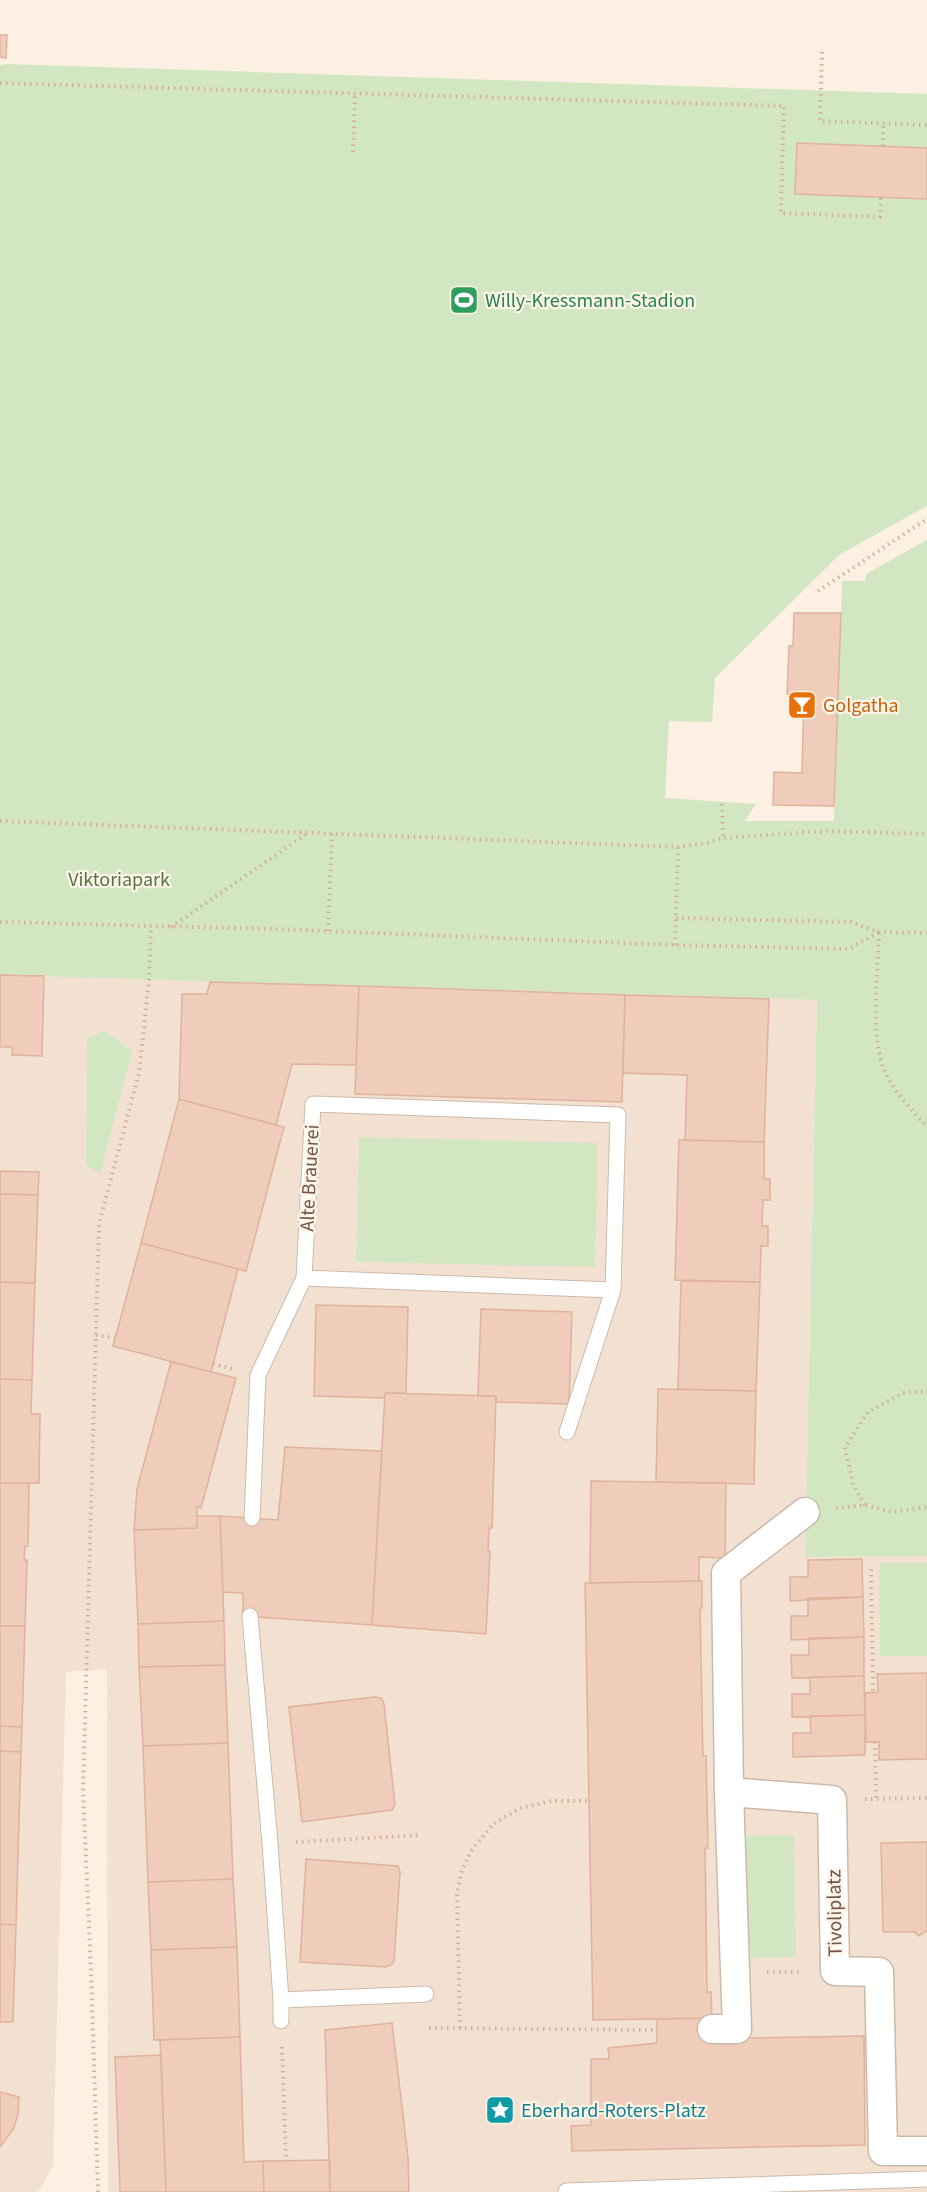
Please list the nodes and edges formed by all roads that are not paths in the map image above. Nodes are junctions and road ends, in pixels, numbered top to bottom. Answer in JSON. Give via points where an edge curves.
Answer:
{"nodes":[{"id":1,"x":304,"y":1278,"type":"junction"},
{"id":2,"x":613,"y":1290,"type":"junction"},
{"id":3,"x":567,"y":1432,"type":"dead end"},
{"id":4,"x":805,"y":1512,"type":"road end"},
{"id":5,"x":252,"y":1518,"type":"dead end"},
{"id":6,"x":250,"y":1616,"type":"dead end"},
{"id":7,"x":729,"y":1792,"type":"junction"},
{"id":8,"x":426,"y":1994,"type":"dead end"},
{"id":9,"x":281,"y":2000,"type":"junction"},
{"id":10,"x":282,"y":2028,"type":"road end"},
{"id":11,"x":712,"y":2029,"type":"dead end"},
{"id":12,"x":927,"y":2151,"type":"edge"},
{"id":13,"x":927,"y":2179,"type":"edge"},
{"id":14,"x":736,"y":2189,"type":"edge"},
{"id":15,"x":566,"y":2191,"type":"edge"}],
"edges":[{"from":1,"to":2,"type":"lane"},
{"from":1,"to":2,"type":"lane","name":"Alte Brauerei","via":[[313,1104],[618,1115]]},
{"from":1,"to":5,"type":"lane","via":[[258,1375]]},
{"from":2,"to":3,"type":"lane","name":"Alte Brauerei"},
{"from":4,"to":7,"type":"street","via":[[726,1573]]},
{"from":6,"to":9,"type":"lane"},
{"from":7,"to":11,"type":"street","via":[[737,2028]]},
{"from":7,"to":12,"type":"street","name":"Tivoliplatz","via":[[832,1800],[835,1971],[879,1972],[883,2151]]},
{"from":8,"to":9,"type":"lane"},
{"from":9,"to":10,"type":"lane"},
{"from":13,"to":14,"type":"lane"},
{"from":14,"to":15,"type":"lane"}]}
